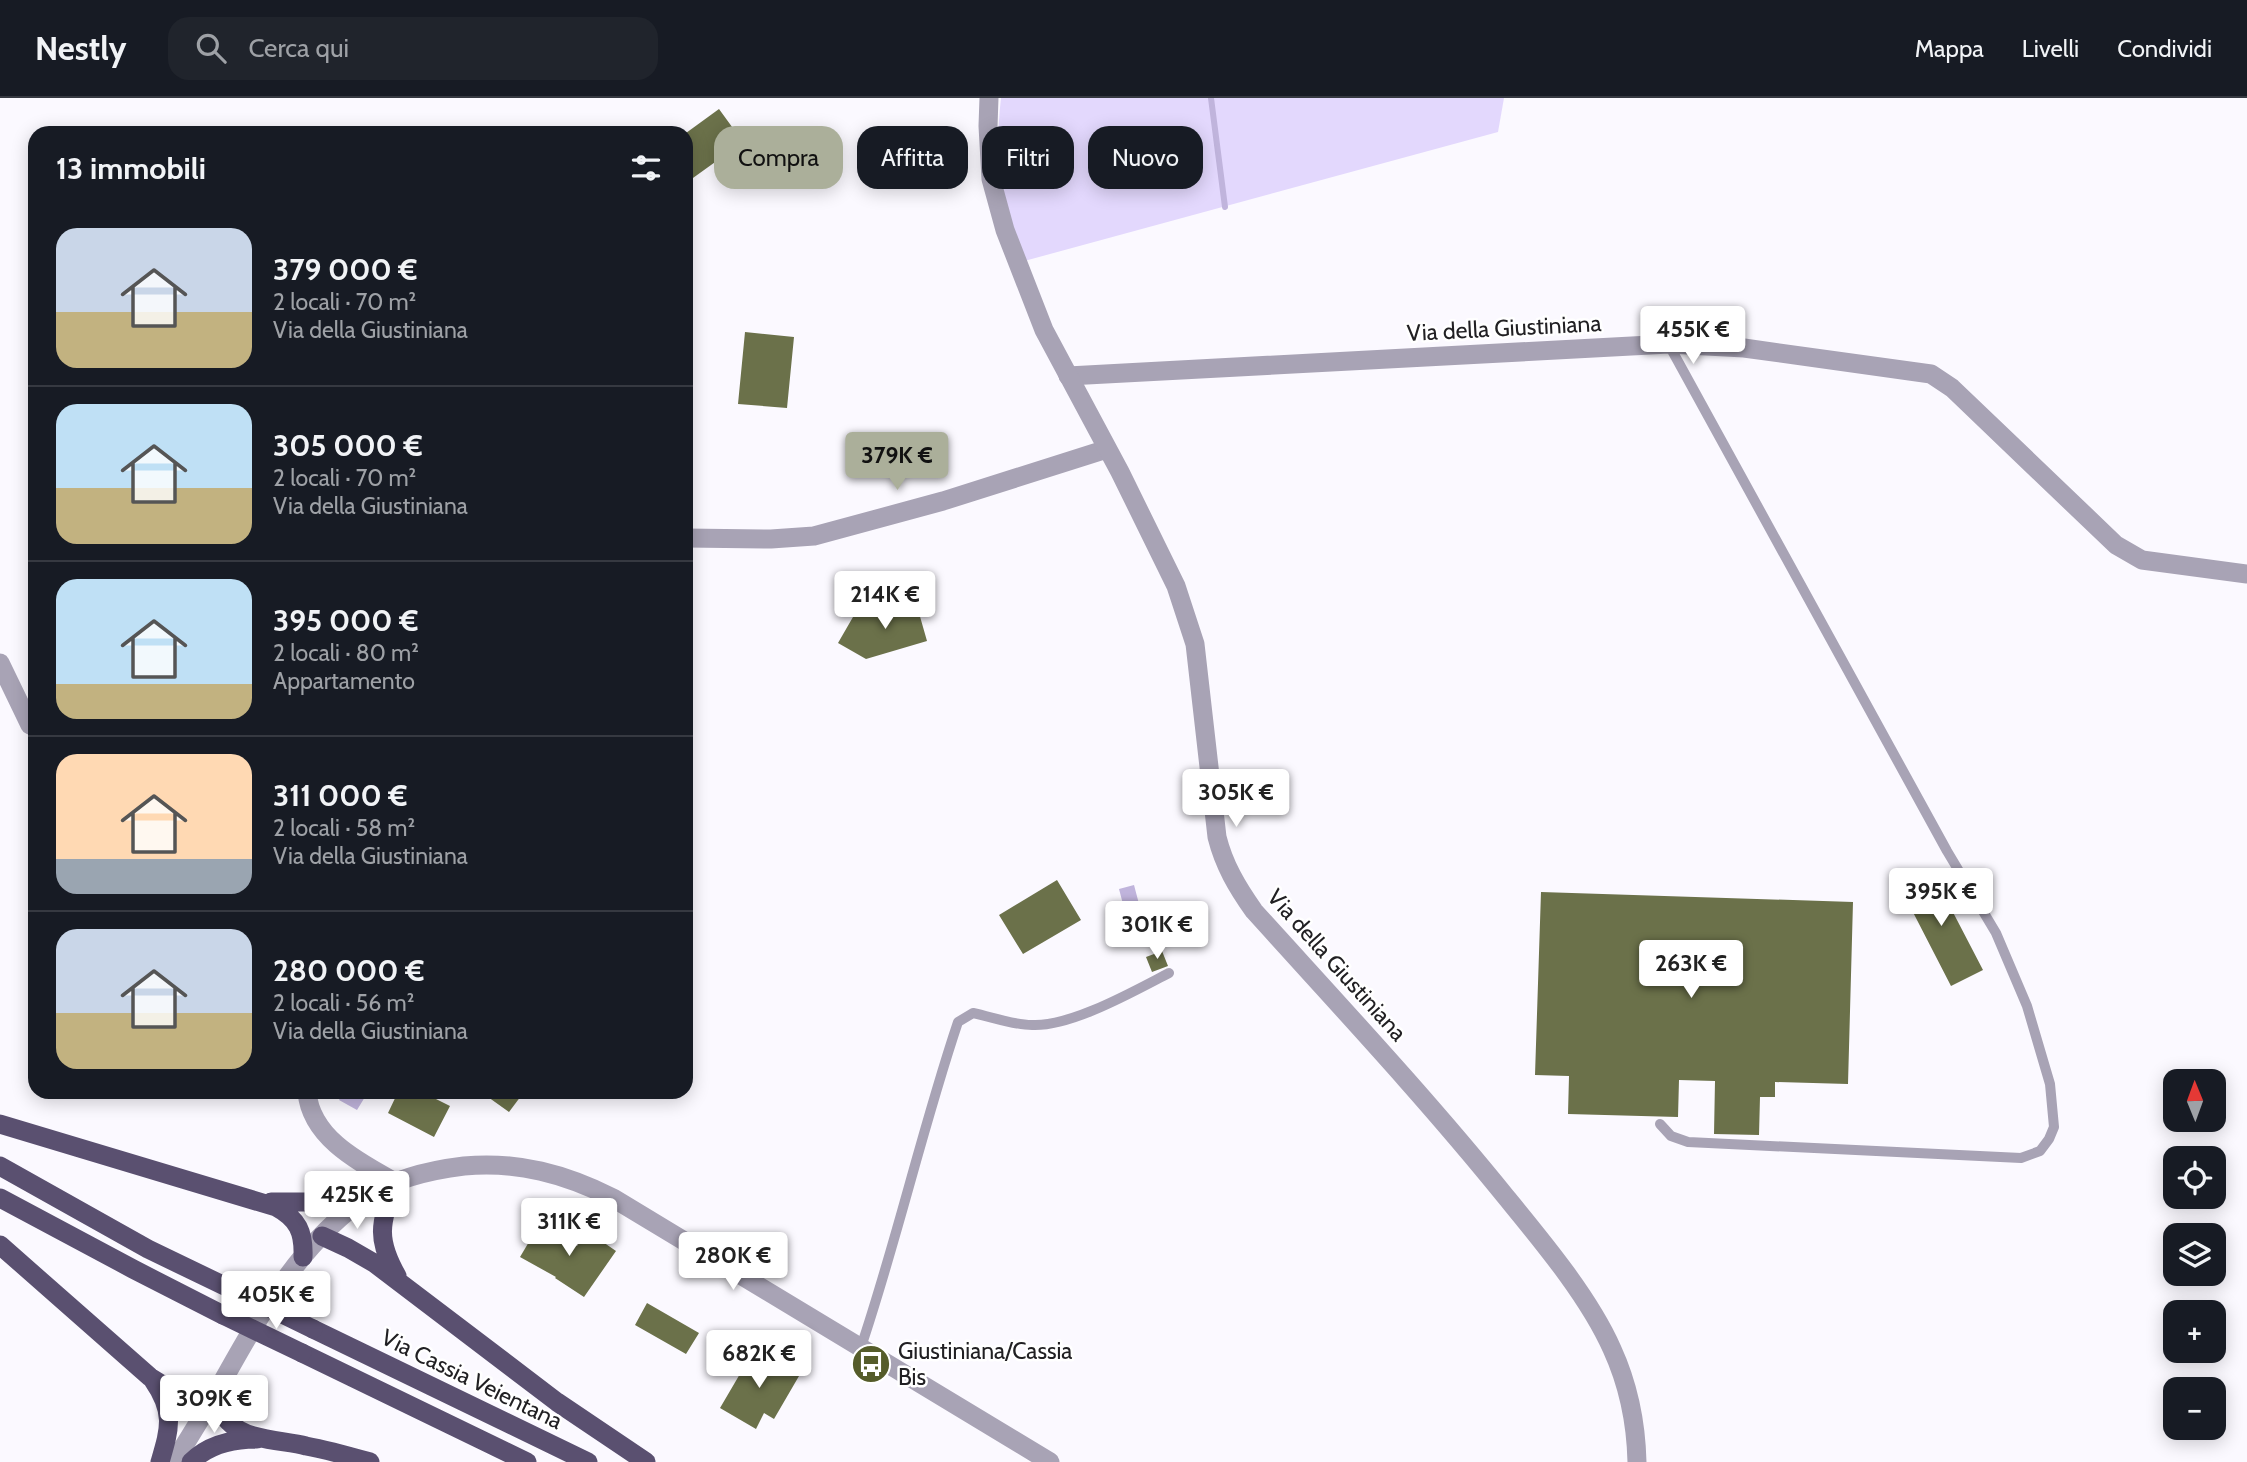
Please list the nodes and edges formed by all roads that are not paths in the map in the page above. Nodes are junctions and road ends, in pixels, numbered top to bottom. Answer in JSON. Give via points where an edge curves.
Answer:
{"nodes":[{"id":1,"x":989,"y":98,"type":"edge"},
{"id":2,"x":1669,"y":344,"type":"junction"},
{"id":3,"x":1068,"y":376,"type":"junction"},
{"id":4,"x":1107,"y":449,"type":"junction"},
{"id":5,"x":693,"y":538,"type":"edge"},
{"id":6,"x":2247,"y":574,"type":"edge"},
{"id":7,"x":0,"y":663,"type":"edge"},
{"id":8,"x":0,"y":688,"type":"edge"},
{"id":9,"x":28,"y":717,"type":"edge"},
{"id":10,"x":28,"y":721,"type":"edge"},
{"id":11,"x":1169,"y":973,"type":"dead end"},
{"id":12,"x":309,"y":1099,"type":"edge"},
{"id":13,"x":0,"y":1124,"type":"edge"},
{"id":14,"x":1660,"y":1124,"type":"dead end"},
{"id":15,"x":0,"y":1166,"type":"edge"},
{"id":16,"x":395,"y":1182,"type":"junction"},
{"id":17,"x":367,"y":1197,"type":"junction"},
{"id":18,"x":0,"y":1198,"type":"edge"},
{"id":19,"x":263,"y":1202,"type":"junction"},
{"id":20,"x":322,"y":1236,"type":"junction"},
{"id":21,"x":0,"y":1245,"type":"edge"},
{"id":22,"x":303,"y":1257,"type":"junction"},
{"id":23,"x":399,"y":1280,"type":"junction"},
{"id":24,"x":861,"y":1347,"type":"junction"},
{"id":25,"x":150,"y":1377,"type":"junction"},
{"id":26,"x":220,"y":1386,"type":"junction"},
{"id":27,"x":267,"y":1439,"type":"junction"},
{"id":28,"x":160,"y":1462,"type":"edge"},
{"id":29,"x":174,"y":1462,"type":"edge"},
{"id":30,"x":191,"y":1462,"type":"edge"},
{"id":31,"x":370,"y":1462,"type":"edge"},
{"id":32,"x":527,"y":1462,"type":"edge"},
{"id":33,"x":588,"y":1462,"type":"edge"},
{"id":34,"x":646,"y":1462,"type":"edge"},
{"id":35,"x":1050,"y":1462,"type":"edge"},
{"id":36,"x":1637,"y":1462,"type":"edge"}],
"edges":[{"from":1,"to":3,"type":"street","name":"Via della Giustiniana","via":[[991,179],[1004,230],[1044,330]]},
{"from":2,"to":3,"type":"street","name":"Via della Giustiniana"},
{"from":2,"to":6,"type":"street","name":"Via della Giustiniana","via":[[1744,348],[1931,374],[1952,388],[2116,545],[2142,560]]},
{"from":2,"to":14,"type":"lane","via":[[1996,933],[2027,1006],[2050,1084],[2054,1127],[2040,1151],[2021,1158],[1688,1142],[1671,1136]]},
{"from":3,"to":4,"type":"street","name":"Via della Giustiniana"},
{"from":4,"to":5,"type":"street","via":[[814,536]]},
{"from":4,"to":36,"type":"street","name":"Via della Giustiniana","via":[[1176,586],[1195,644],[1217,837],[1232,877],[1254,911],[1456,1134],[1583,1299],[1625,1381],[1634,1416]]},
{"from":7,"to":9,"type":"street"},
{"from":8,"to":10,"type":"street"},
{"from":11,"to":24,"type":"lane","via":[[1074,1018],[1033,1026],[973,1013],[958,1022]]},
{"from":12,"to":16,"type":"street","via":[[313,1116],[328,1138]]},
{"from":13,"to":19,"type":"highway"},
{"from":15,"to":33,"type":"highway","name":"Via Cassia Veientana","bridge":true,"via":[[148,1249]]},
{"from":16,"to":17,"type":"street"},
{"from":16,"to":23,"type":"highway","via":[[382,1239]]},
{"from":16,"to":24,"type":"street","via":[[434,1171],[494,1165],[543,1171],[579,1182],[634,1209]]},
{"from":17,"to":19,"type":"highway"},
{"from":17,"to":20,"type":"street"},
{"from":18,"to":32,"type":"highway","bridge":true,"via":[[223,1315]]},
{"from":19,"to":22,"type":"highway","via":[[296,1222],[303,1237]]},
{"from":20,"to":22,"type":"street"},
{"from":20,"to":23,"type":"highway"},
{"from":21,"to":25,"type":"highway"},
{"from":22,"to":26,"type":"street"},
{"from":23,"to":34,"type":"highway","via":[[557,1402]]},
{"from":24,"to":35,"type":"street"},
{"from":25,"to":26,"type":"highway","via":[[192,1399]]},
{"from":25,"to":28,"type":"highway","via":[[170,1417]]},
{"from":26,"to":27,"type":"highway","via":[[221,1409],[228,1421]]},
{"from":26,"to":29,"type":"street"},
{"from":27,"to":30,"type":"highway","via":[[217,1445]]},
{"from":27,"to":31,"type":"highway"}]}
